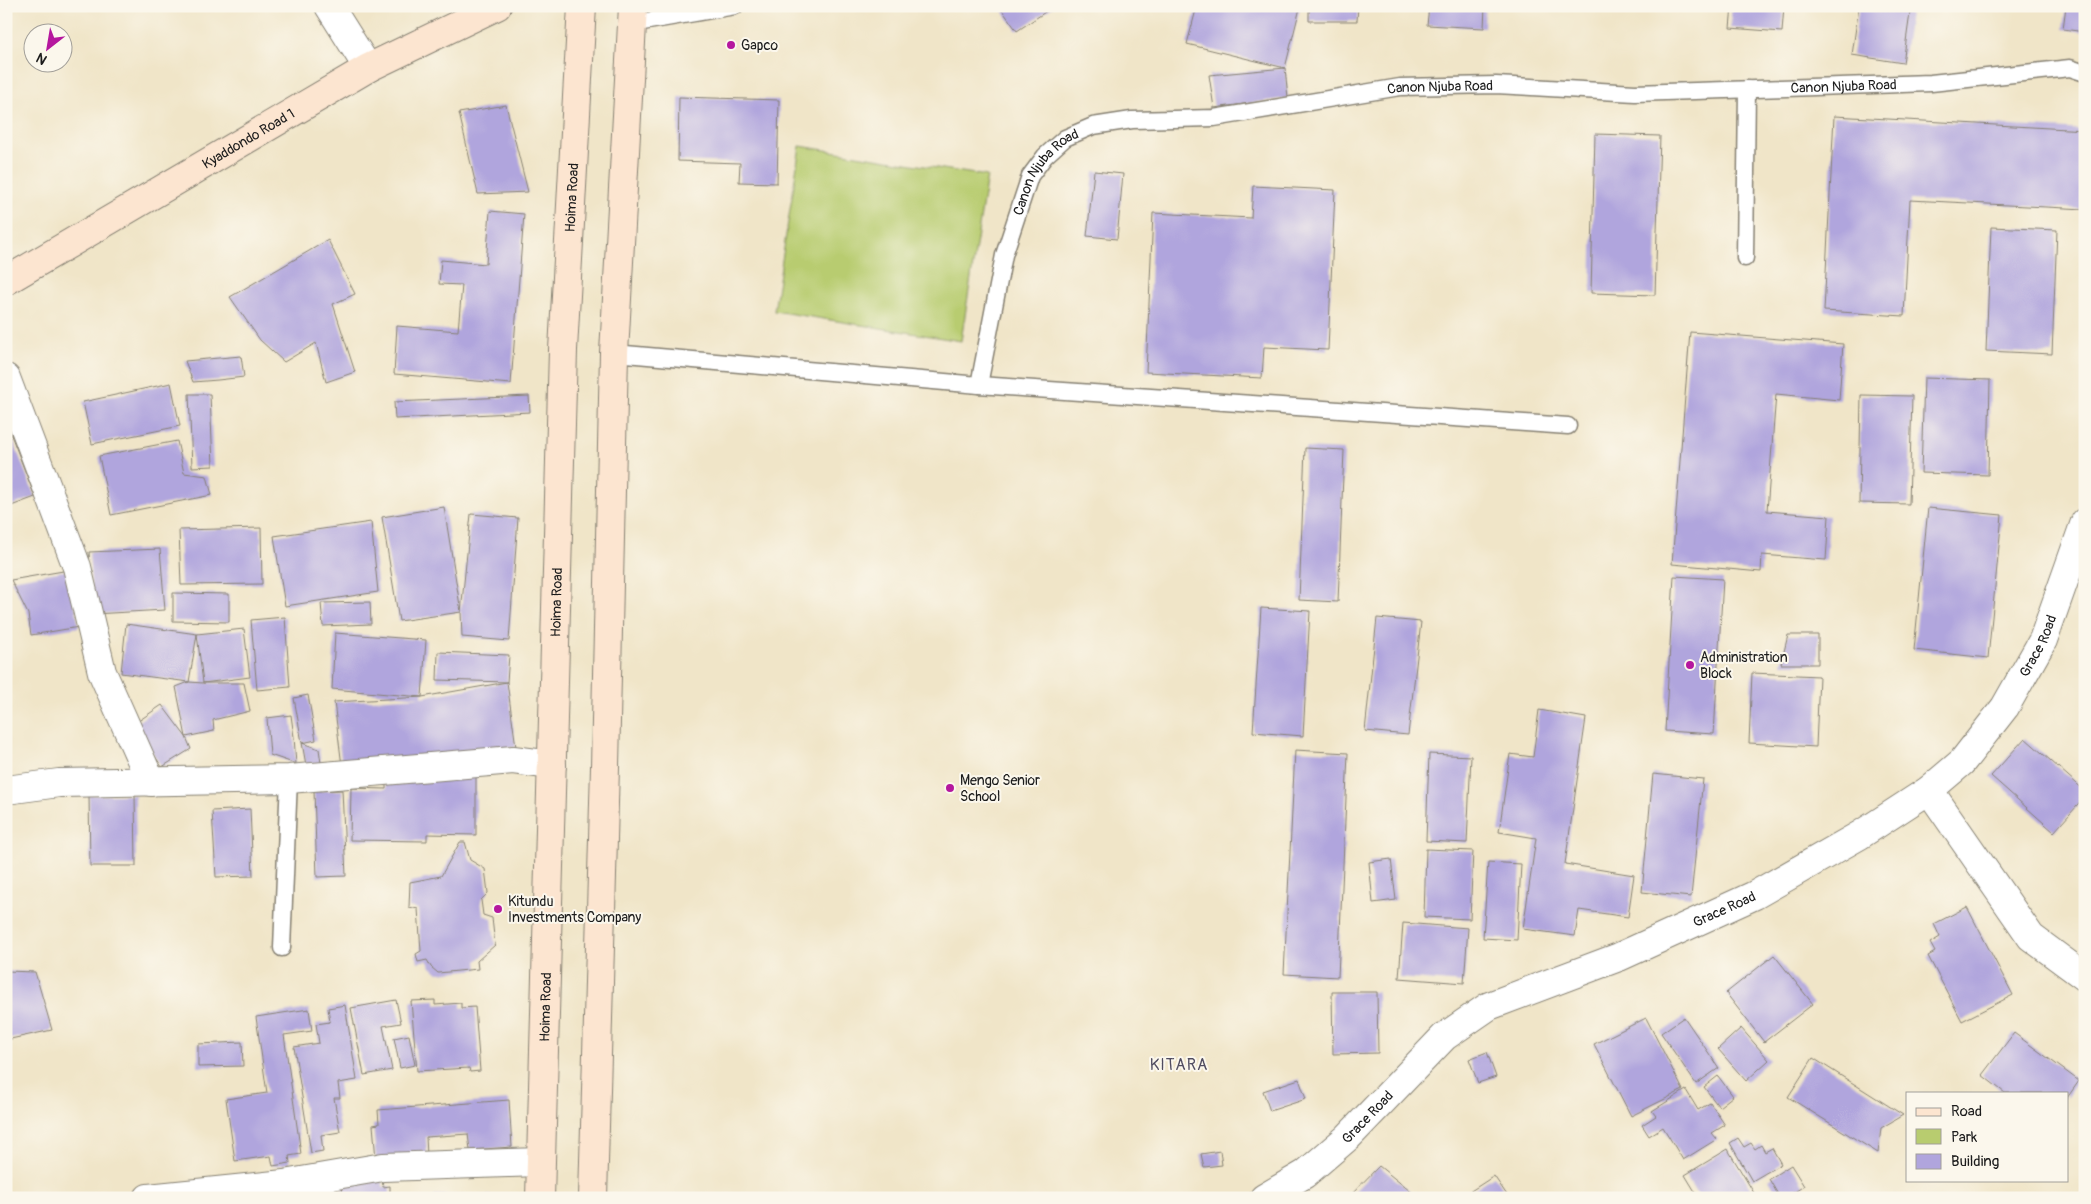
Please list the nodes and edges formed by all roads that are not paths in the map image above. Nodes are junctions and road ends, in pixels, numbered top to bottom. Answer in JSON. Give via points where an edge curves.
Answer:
{"nodes":[{"id":1,"x":329,"y":6,"type":"edge"},
{"id":2,"x":497,"y":6,"type":"edge"},
{"id":3,"x":582,"y":6,"type":"edge"},
{"id":4,"x":735,"y":6,"type":"edge"},
{"id":5,"x":632,"y":15,"type":"edge"},
{"id":6,"x":368,"y":68,"type":"junction"},
{"id":7,"x":2085,"y":73,"type":"edge"},
{"id":8,"x":1747,"y":89,"type":"junction"},
{"id":9,"x":1745,"y":258,"type":"dead end"},
{"id":10,"x":6,"y":281,"type":"edge"},
{"id":11,"x":614,"y":353,"type":"junction"},
{"id":12,"x":6,"y":378,"type":"edge"},
{"id":13,"x":979,"y":385,"type":"junction"},
{"id":14,"x":1568,"y":426,"type":"dead end"},
{"id":15,"x":2085,"y":522,"type":"edge"},
{"id":16,"x":552,"y":765,"type":"junction"},
{"id":17,"x":290,"y":779,"type":"junction"},
{"id":18,"x":151,"y":782,"type":"junction"},
{"id":19,"x":6,"y":790,"type":"edge"},
{"id":20,"x":1929,"y":790,"type":"junction"},
{"id":21,"x":282,"y":948,"type":"dead end"},
{"id":22,"x":2085,"y":977,"type":"edge"},
{"id":23,"x":540,"y":1162,"type":"junction"},
{"id":24,"x":1267,"y":1197,"type":"edge"},
{"id":25,"x":148,"y":1198,"type":"edge"},
{"id":26,"x":540,"y":1198,"type":"edge"},
{"id":27,"x":592,"y":1198,"type":"edge"}],
"edges":[{"from":1,"to":6,"type":"street"},
{"from":2,"to":6,"type":"main road","name":"Kyaddondo Road 1"},
{"from":3,"to":16,"type":"main road","name":"Hoima Road","via":[[563,350]]},
{"from":4,"to":5,"type":"lane"},
{"from":5,"to":11,"type":"main road"},
{"from":6,"to":10,"type":"main road","name":"Kyaddondo Road 1"},
{"from":7,"to":8,"type":"lane","name":"Canon Njuba Road","via":[[2070,68],[1931,82]]},
{"from":8,"to":9,"type":"lane"},
{"from":8,"to":13,"type":"lane","name":"Canon Njuba Road","via":[[1635,93],[1496,85],[1400,87],[1214,118],[1132,120],[1094,126],[1065,138],[1045,156],[1030,176],[1004,255]]},
{"from":11,"to":13,"type":"lane"},
{"from":11,"to":27,"type":"main road"},
{"from":12,"to":18,"type":"street","via":[[77,567],[102,672]]},
{"from":13,"to":14,"type":"lane"},
{"from":15,"to":20,"type":"street","name":"Grace Road","via":[[2043,640],[2005,707],[1962,762]]},
{"from":16,"to":17,"type":"street","via":[[513,760]]},
{"from":16,"to":23,"type":"main road","name":"Hoima Road"},
{"from":17,"to":18,"type":"street"},
{"from":17,"to":21,"type":"lane"},
{"from":18,"to":19,"type":"street","via":[[58,783]]},
{"from":20,"to":22,"type":"street","via":[[2031,937]]},
{"from":20,"to":24,"type":"street","name":"Grace Road","via":[[1860,835],[1755,895],[1619,957],[1489,1006],[1444,1037],[1348,1137],[1305,1174]]},
{"from":23,"to":25,"type":"street","via":[[382,1167],[284,1184]]},
{"from":23,"to":26,"type":"main road","name":"Hoima Road"}]}
